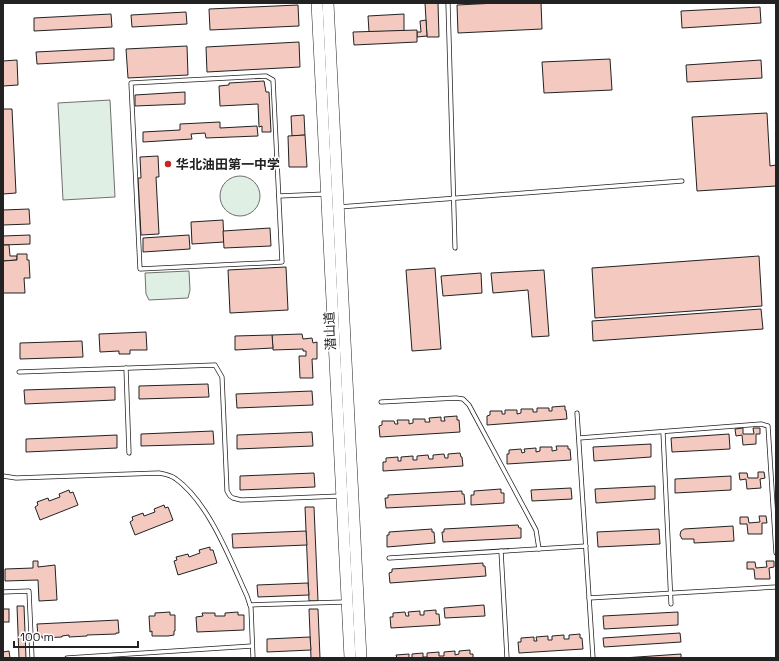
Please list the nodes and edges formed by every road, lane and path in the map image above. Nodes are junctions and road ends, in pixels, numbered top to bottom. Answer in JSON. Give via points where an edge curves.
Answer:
{"nodes":[{"id":1,"x":317,"y":3,"type":"edge"},
{"id":2,"x":328,"y":3,"type":"edge"},
{"id":3,"x":448,"y":3,"type":"edge"},
{"id":4,"x":682,"y":181,"type":"dead end"},
{"id":5,"x":327,"y":194,"type":"junction"},
{"id":6,"x":279,"y":196,"type":"junction"},
{"id":7,"x":454,"y":198,"type":"junction"},
{"id":8,"x":338,"y":207,"type":"junction"},
{"id":9,"x":455,"y":248,"type":"dead end"},
{"id":10,"x":126,"y":368,"type":"junction"},
{"id":11,"x":19,"y":372,"type":"dead end"},
{"id":12,"x":381,"y":402,"type":"dead end"},
{"id":13,"x":577,"y":413,"type":"dead end"},
{"id":14,"x":664,"y":432,"type":"junction"},
{"id":15,"x":579,"y":438,"type":"junction"},
{"id":16,"x":130,"y":453,"type":"dead end"},
{"id":17,"x":3,"y":476,"type":"edge"},
{"id":18,"x":342,"y":496,"type":"junction"},
{"id":19,"x":586,"y":546,"type":"junction"},
{"id":20,"x":539,"y":549,"type":"junction"},
{"id":21,"x":501,"y":551,"type":"junction"},
{"id":22,"x":776,"y":553,"type":"edge"},
{"id":23,"x":389,"y":558,"type":"dead end"},
{"id":24,"x":776,"y":587,"type":"edge"},
{"id":25,"x":3,"y":592,"type":"edge"},
{"id":26,"x":670,"y":593,"type":"junction"},
{"id":27,"x":589,"y":598,"type":"junction"},
{"id":28,"x":347,"y":602,"type":"junction"},
{"id":29,"x":671,"y":604,"type":"dead end"},
{"id":30,"x":250,"y":605,"type":"junction"},
{"id":31,"x":252,"y":646,"type":"junction"},
{"id":32,"x":32,"y":658,"type":"edge"},
{"id":33,"x":67,"y":658,"type":"edge"},
{"id":34,"x":253,"y":658,"type":"edge"},
{"id":35,"x":350,"y":658,"type":"edge"},
{"id":36,"x":361,"y":658,"type":"edge"},
{"id":37,"x":507,"y":658,"type":"edge"},
{"id":38,"x":593,"y":658,"type":"edge"}],
"edges":[{"from":1,"to":5,"type":"main road","name":"潜山道"},
{"from":2,"to":8,"type":"main road","name":"潜山道"},
{"from":3,"to":7,"type":"lane"},
{"from":4,"to":7,"type":"lane"},
{"from":5,"to":6,"type":"lane"},
{"from":5,"to":18,"type":"main road","name":"潜山道"},
{"from":6,"to":6,"type":"lane","via":[[282,262],[140,269],[131,83],[266,76],[273,80]]},
{"from":7,"to":8,"type":"lane"},
{"from":7,"to":9,"type":"lane"},
{"from":8,"to":36,"type":"main road","name":"潜山道"},
{"from":10,"to":11,"type":"lane"},
{"from":10,"to":16,"type":"lane"},
{"from":10,"to":18,"type":"lane","via":[[215,365],[222,377],[227,491],[230,496],[241,500]]},
{"from":12,"to":20,"type":"lane","via":[[463,399],[469,405],[536,530]]},
{"from":13,"to":15,"type":"lane"},
{"from":14,"to":15,"type":"lane"},
{"from":14,"to":22,"type":"lane","via":[[761,424],[768,426]]},
{"from":14,"to":26,"type":"lane"},
{"from":15,"to":19,"type":"lane"},
{"from":17,"to":30,"type":"lane","via":[[16,478],[159,473],[176,478],[194,495],[207,514]]},
{"from":18,"to":28,"type":"main road","name":"潜山道"},
{"from":19,"to":20,"type":"lane"},
{"from":19,"to":27,"type":"lane"},
{"from":20,"to":21,"type":"lane"},
{"from":21,"to":23,"type":"lane"},
{"from":21,"to":37,"type":"lane"},
{"from":24,"to":26,"type":"lane"},
{"from":25,"to":32,"type":"lane","via":[[29,591]]},
{"from":26,"to":27,"type":"lane"},
{"from":26,"to":29,"type":"lane"},
{"from":27,"to":38,"type":"lane"},
{"from":28,"to":30,"type":"lane"},
{"from":28,"to":35,"type":"main road","name":"潜山道"},
{"from":30,"to":31,"type":"lane"},
{"from":31,"to":33,"type":"lane"},
{"from":31,"to":34,"type":"lane"}]}
